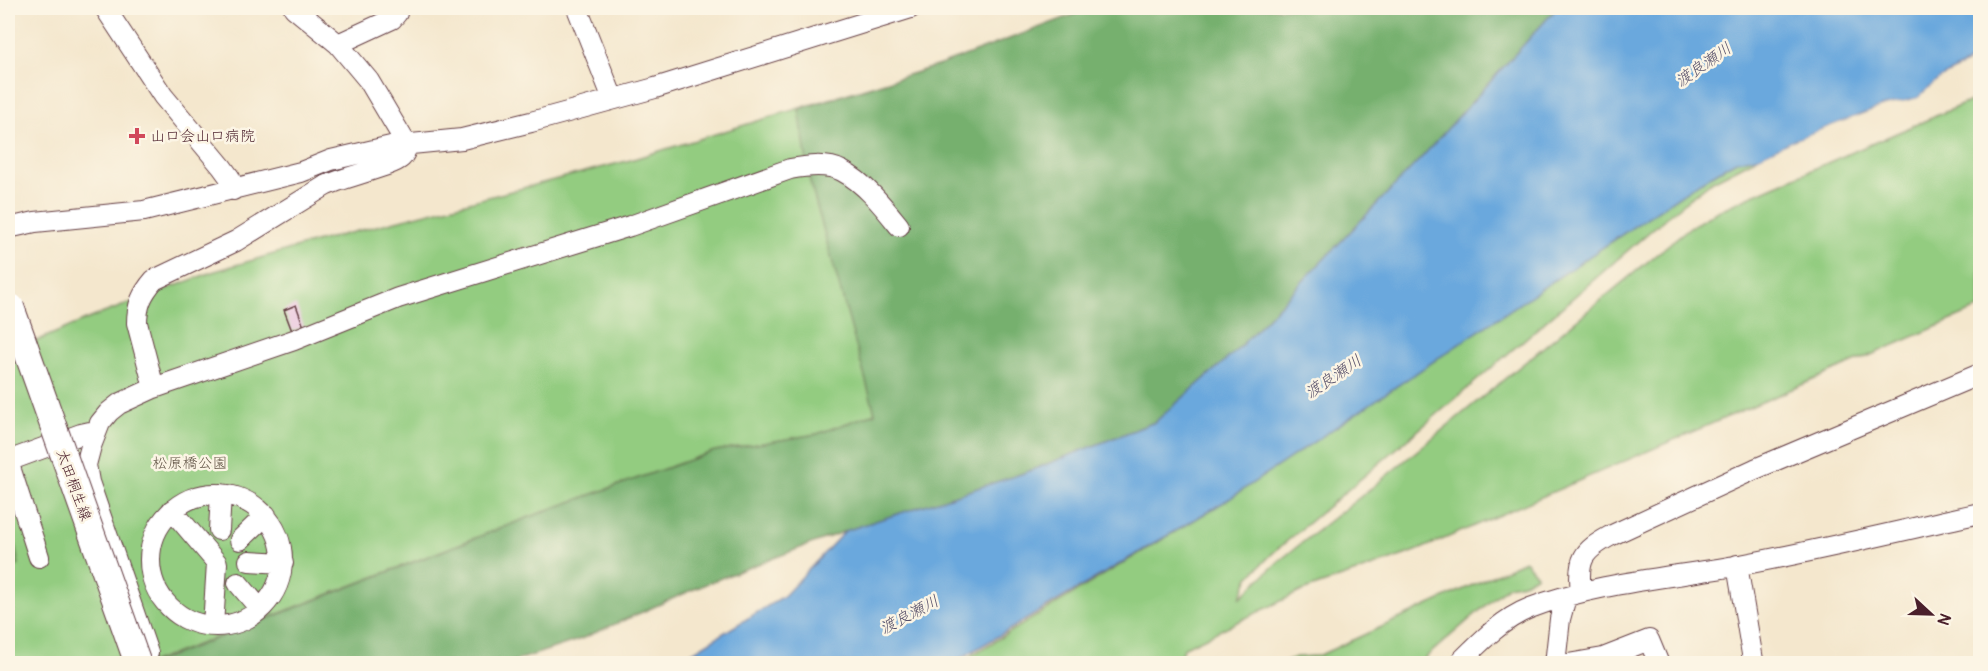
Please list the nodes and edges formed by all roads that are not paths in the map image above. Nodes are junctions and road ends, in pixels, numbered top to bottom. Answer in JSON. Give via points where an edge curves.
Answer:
{"nodes":[{"id":1,"x":105,"y":8,"type":"edge"},
{"id":2,"x":294,"y":8,"type":"edge"},
{"id":3,"x":398,"y":8,"type":"edge"},
{"id":4,"x":577,"y":8,"type":"edge"},
{"id":5,"x":911,"y":8,"type":"edge"},
{"id":6,"x":338,"y":44,"type":"junction"},
{"id":7,"x":613,"y":99,"type":"junction"},
{"id":8,"x":407,"y":145,"type":"junction"},
{"id":9,"x":233,"y":190,"type":"junction"},
{"id":10,"x":8,"y":225,"type":"edge"},
{"id":11,"x":899,"y":226,"type":"dead end"},
{"id":12,"x":11,"y":307,"type":"dead end"},
{"id":13,"x":1980,"y":374,"type":"edge"},
{"id":14,"x":154,"y":388,"type":"junction"},
{"id":15,"x":95,"y":434,"type":"junction"},
{"id":16,"x":8,"y":461,"type":"edge"},
{"id":17,"x":221,"y":494,"type":"junction"},
{"id":18,"x":172,"y":510,"type":"junction"},
{"id":19,"x":1980,"y":513,"type":"edge"},
{"id":20,"x":266,"y":515,"type":"junction"},
{"id":21,"x":219,"y":530,"type":"dead end"},
{"id":22,"x":240,"y":540,"type":"dead end"},
{"id":23,"x":39,"y":557,"type":"dead end"},
{"id":24,"x":249,"y":561,"type":"dead end"},
{"id":25,"x":283,"y":563,"type":"junction"},
{"id":26,"x":1737,"y":565,"type":"junction"},
{"id":27,"x":238,"y":583,"type":"dead end"},
{"id":28,"x":1573,"y":594,"type":"junction"},
{"id":29,"x":260,"y":609,"type":"junction"},
{"id":30,"x":213,"y":626,"type":"junction"},
{"id":31,"x":143,"y":658,"type":"edge"},
{"id":32,"x":1753,"y":660,"type":"dead end"},
{"id":33,"x":1604,"y":661,"type":"edge"},
{"id":34,"x":1458,"y":663,"type":"edge"},
{"id":35,"x":1555,"y":663,"type":"edge"},
{"id":36,"x":1568,"y":663,"type":"edge"},
{"id":37,"x":1659,"y":663,"type":"edge"}],
"edges":[{"from":1,"to":9,"type":"street","via":[[163,96],[230,178]]},
{"from":2,"to":6,"type":"street"},
{"from":3,"to":6,"type":"street","via":[[392,19]]},
{"from":4,"to":7,"type":"street"},
{"from":5,"to":7,"type":"street"},
{"from":6,"to":8,"type":"street","via":[[369,81]]},
{"from":7,"to":8,"type":"street","via":[[462,139]]},
{"from":8,"to":9,"type":"street","via":[[331,160]]},
{"from":8,"to":14,"type":"street","via":[[400,159],[341,178],[236,241],[154,280],[144,291],[137,312]]},
{"from":9,"to":10,"type":"street","via":[[144,211]]},
{"from":11,"to":14,"type":"street","via":[[862,186],[840,170],[817,166],[790,169],[630,226],[398,298],[294,340]]},
{"from":12,"to":31,"type":"main road","name":"太田桐生線","bridge":true},
{"from":13,"to":28,"type":"street","via":[[1755,469],[1610,536],[1591,547],[1584,557]]},
{"from":14,"to":15,"type":"street","via":[[119,404]]},
{"from":15,"to":16,"type":"street","via":[[90,432]]},
{"from":15,"to":31,"type":"street","via":[[87,465],[89,482]]},
{"from":16,"to":23,"type":"street"},
{"from":17,"to":18,"type":"street","via":[[187,500]]},
{"from":17,"to":20,"type":"street","via":[[236,496]]},
{"from":17,"to":21,"type":"street"},
{"from":18,"to":30,"type":"street","via":[[216,563]]},
{"from":18,"to":30,"type":"street","via":[[152,543],[150,563],[154,582],[177,613]]},
{"from":19,"to":26,"type":"street"},
{"from":20,"to":22,"type":"street"},
{"from":20,"to":25,"type":"street","via":[[275,530]]},
{"from":24,"to":25,"type":"street"},
{"from":25,"to":29,"type":"street","via":[[279,580]]},
{"from":26,"to":28,"type":"street"},
{"from":26,"to":32,"type":"street"},
{"from":27,"to":29,"type":"street"},
{"from":28,"to":34,"type":"street","via":[[1528,609],[1509,620]]},
{"from":28,"to":35,"type":"street","via":[[1560,619]]},
{"from":29,"to":30,"type":"street","via":[[230,624]]},
{"from":33,"to":36,"type":"street"},
{"from":33,"to":37,"type":"street","via":[[1649,640]]}]}
